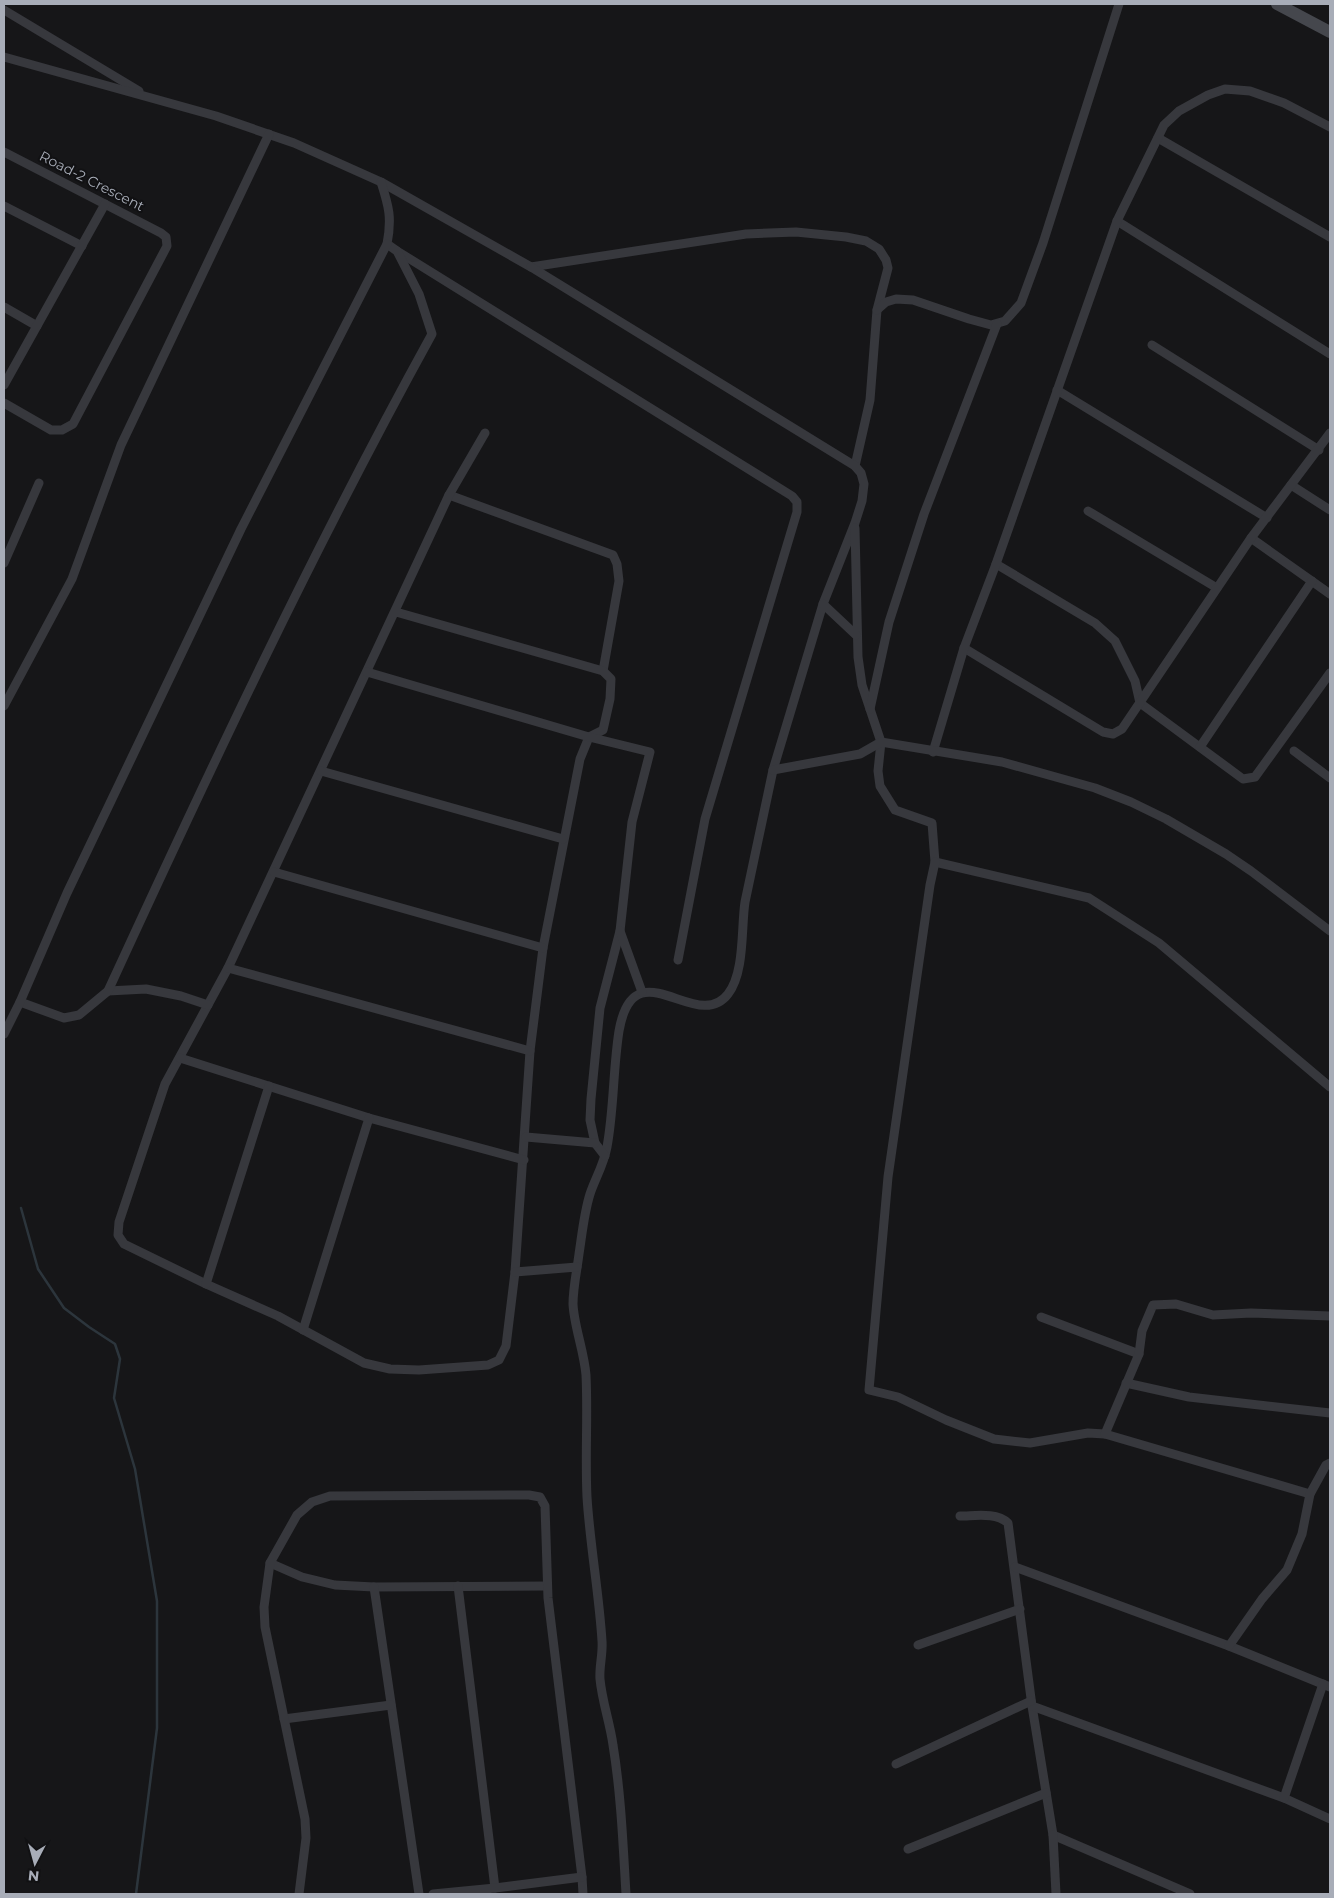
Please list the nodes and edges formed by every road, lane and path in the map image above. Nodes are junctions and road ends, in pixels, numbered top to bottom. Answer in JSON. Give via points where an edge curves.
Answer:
{"nodes":[{"id":1,"x":1119,"y":4,"type":"edge"},
{"id":2,"x":1277,"y":4,"type":"edge"},
{"id":3,"x":4,"y":10,"type":"edge"},
{"id":4,"x":1330,"y":32,"type":"edge"},
{"id":5,"x":4,"y":58,"type":"edge"},
{"id":6,"x":153,"y":99,"type":"junction"},
{"id":7,"x":1330,"y":127,"type":"edge"},
{"id":8,"x":269,"y":134,"type":"junction"},
{"id":9,"x":1158,"y":138,"type":"junction"},
{"id":10,"x":4,"y":152,"type":"edge"},
{"id":11,"x":381,"y":182,"type":"junction"},
{"id":12,"x":105,"y":204,"type":"junction"},
{"id":13,"x":4,"y":206,"type":"edge"},
{"id":14,"x":1117,"y":221,"type":"junction"},
{"id":15,"x":1330,"y":237,"type":"edge"},
{"id":16,"x":387,"y":244,"type":"junction"},
{"id":17,"x":82,"y":246,"type":"junction"},
{"id":18,"x":397,"y":251,"type":"junction"},
{"id":19,"x":531,"y":266,"type":"junction"},
{"id":20,"x":4,"y":307,"type":"edge"},
{"id":21,"x":877,"y":310,"type":"junction"},
{"id":22,"x":998,"y":324,"type":"junction"},
{"id":23,"x":38,"y":326,"type":"junction"},
{"id":24,"x":1152,"y":344,"type":"dead end"},
{"id":25,"x":1330,"y":354,"type":"edge"},
{"id":26,"x":4,"y":385,"type":"edge"},
{"id":27,"x":1057,"y":390,"type":"junction"},
{"id":28,"x":4,"y":403,"type":"edge"},
{"id":29,"x":485,"y":433,"type":"dead end"},
{"id":30,"x":1330,"y":433,"type":"edge"},
{"id":31,"x":1319,"y":450,"type":"junction"},
{"id":32,"x":855,"y":466,"type":"junction"},
{"id":33,"x":39,"y":483,"type":"dead end"},
{"id":34,"x":1291,"y":485,"type":"junction"},
{"id":35,"x":449,"y":495,"type":"junction"},
{"id":36,"x":1330,"y":510,"type":"edge"},
{"id":37,"x":1088,"y":511,"type":"dead end"},
{"id":38,"x":1267,"y":518,"type":"junction"},
{"id":39,"x":855,"y":523,"type":"junction"},
{"id":40,"x":1251,"y":538,"type":"junction"},
{"id":41,"x":4,"y":563,"type":"edge"},
{"id":42,"x":996,"y":564,"type":"junction"},
{"id":43,"x":1312,"y":581,"type":"junction"},
{"id":44,"x":1217,"y":588,"type":"junction"},
{"id":45,"x":1330,"y":594,"type":"edge"},
{"id":46,"x":823,"y":604,"type":"junction"},
{"id":47,"x":396,"y":612,"type":"junction"},
{"id":48,"x":856,"y":635,"type":"junction"},
{"id":49,"x":964,"y":648,"type":"junction"},
{"id":50,"x":604,"y":671,"type":"junction"},
{"id":51,"x":367,"y":672,"type":"junction"},
{"id":52,"x":1330,"y":673,"type":"edge"},
{"id":53,"x":1140,"y":703,"type":"junction"},
{"id":54,"x":4,"y":706,"type":"edge"},
{"id":55,"x":870,"y":710,"type":"junction"},
{"id":56,"x":588,"y":737,"type":"junction"},
{"id":57,"x":881,"y":742,"type":"junction"},
{"id":58,"x":1200,"y":747,"type":"junction"},
{"id":59,"x":1294,"y":751,"type":"dead end"},
{"id":60,"x":933,"y":752,"type":"junction"},
{"id":61,"x":773,"y":770,"type":"junction"},
{"id":62,"x":321,"y":771,"type":"junction"},
{"id":63,"x":1330,"y":778,"type":"edge"},
{"id":64,"x":563,"y":839,"type":"junction"},
{"id":65,"x":935,"y":862,"type":"junction"},
{"id":66,"x":274,"y":872,"type":"junction"},
{"id":67,"x":620,"y":931,"type":"junction"},
{"id":68,"x":1330,"y":931,"type":"edge"},
{"id":69,"x":543,"y":948,"type":"junction"},
{"id":70,"x":678,"y":960,"type":"dead end"},
{"id":71,"x":228,"y":968,"type":"junction"},
{"id":72,"x":108,"y":991,"type":"junction"},
{"id":73,"x":642,"y":992,"type":"junction"},
{"id":74,"x":20,"y":1002,"type":"junction"},
{"id":75,"x":208,"y":1005,"type":"junction"},
{"id":76,"x":4,"y":1034,"type":"edge"},
{"id":77,"x":530,"y":1052,"type":"junction"},
{"id":78,"x":180,"y":1058,"type":"junction"},
{"id":79,"x":269,"y":1086,"type":"junction"},
{"id":80,"x":1330,"y":1087,"type":"edge"},
{"id":81,"x":369,"y":1118,"type":"junction"},
{"id":82,"x":526,"y":1137,"type":"junction"},
{"id":83,"x":595,"y":1143,"type":"junction"},
{"id":84,"x":605,"y":1156,"type":"junction"},
{"id":85,"x":524,"y":1160,"type":"junction"},
{"id":86,"x":578,"y":1266,"type":"junction"},
{"id":87,"x":515,"y":1272,"type":"junction"},
{"id":88,"x":206,"y":1284,"type":"junction"},
{"id":89,"x":1330,"y":1316,"type":"edge"},
{"id":90,"x":1041,"y":1317,"type":"dead end"},
{"id":91,"x":303,"y":1330,"type":"junction"},
{"id":92,"x":1139,"y":1354,"type":"junction"},
{"id":93,"x":1126,"y":1383,"type":"junction"},
{"id":94,"x":1330,"y":1413,"type":"edge"},
{"id":95,"x":1105,"y":1434,"type":"junction"},
{"id":96,"x":1330,"y":1463,"type":"edge"},
{"id":97,"x":1310,"y":1494,"type":"junction"},
{"id":98,"x":960,"y":1516,"type":"dead end"},
{"id":99,"x":270,"y":1562,"type":"junction"},
{"id":100,"x":1015,"y":1567,"type":"junction"},
{"id":101,"x":458,"y":1586,"type":"junction"},
{"id":102,"x":547,"y":1586,"type":"junction"},
{"id":103,"x":374,"y":1587,"type":"junction"},
{"id":104,"x":1020,"y":1608,"type":"junction"},
{"id":105,"x":918,"y":1645,"type":"dead end"},
{"id":106,"x":1230,"y":1646,"type":"junction"},
{"id":107,"x":1326,"y":1685,"type":"edge"},
{"id":108,"x":1032,"y":1703,"type":"junction"},
{"id":109,"x":391,"y":1705,"type":"junction"},
{"id":110,"x":284,"y":1719,"type":"junction"},
{"id":111,"x":896,"y":1764,"type":"dead end"},
{"id":112,"x":1046,"y":1793,"type":"junction"},
{"id":113,"x":1284,"y":1798,"type":"junction"},
{"id":114,"x":1330,"y":1819,"type":"edge"},
{"id":115,"x":1053,"y":1835,"type":"junction"},
{"id":116,"x":908,"y":1849,"type":"dead end"},
{"id":117,"x":582,"y":1877,"type":"junction"},
{"id":118,"x":495,"y":1888,"type":"junction"},
{"id":119,"x":298,"y":1894,"type":"edge"},
{"id":120,"x":420,"y":1894,"type":"edge"},
{"id":121,"x":434,"y":1894,"type":"edge"},
{"id":122,"x":583,"y":1894,"type":"edge"},
{"id":123,"x":626,"y":1894,"type":"edge"},
{"id":124,"x":1056,"y":1894,"type":"edge"},
{"id":125,"x":1190,"y":1894,"type":"edge"}],
"edges":[{"from":1,"to":22,"type":"street","via":[[1021,303]]},
{"from":2,"to":4,"type":"main road"},
{"from":3,"to":6,"type":"street"},
{"from":5,"to":6,"type":"street"},
{"from":6,"to":8,"type":"street"},
{"from":7,"to":9,"type":"street","via":[[1284,103],[1250,91],[1225,89],[1179,111],[1164,125]]},
{"from":8,"to":11,"type":"street"},
{"from":8,"to":54,"type":"street","via":[[121,445],[72,579]]},
{"from":9,"to":14,"type":"street"},
{"from":9,"to":15,"type":"street"},
{"from":10,"to":12,"type":"street","name":"Road-2 Crescent"},
{"from":11,"to":16,"type":"street","via":[[390,212]]},
{"from":11,"to":19,"type":"street"},
{"from":12,"to":17,"type":"street"},
{"from":12,"to":28,"type":"street","name":"Road-2 Crescent","via":[[161,233],[166,237],[167,246],[73,424],[62,430],[51,430]]},
{"from":13,"to":17,"type":"street"},
{"from":14,"to":25,"type":"street"},
{"from":14,"to":27,"type":"street"},
{"from":16,"to":18,"type":"street"},
{"from":16,"to":74,"type":"street","via":[[241,529],[72,884]]},
{"from":17,"to":23,"type":"street"},
{"from":18,"to":70,"type":"street","via":[[775,485],[797,502],[797,512],[705,819]]},
{"from":18,"to":72,"type":"street","via":[[419,294],[432,334],[376,436],[270,647]]},
{"from":19,"to":21,"type":"street","via":[[746,234],[796,232],[846,237],[866,241],[879,249],[886,260],[888,268]]},
{"from":19,"to":32,"type":"street"},
{"from":20,"to":23,"type":"street"},
{"from":21,"to":22,"type":"street","via":[[896,299],[913,300],[981,323]]},
{"from":21,"to":32,"type":"street","via":[[870,400]]},
{"from":22,"to":55,"type":"street","via":[[924,514],[889,622]]},
{"from":23,"to":26,"type":"street"},
{"from":24,"to":31,"type":"street"},
{"from":27,"to":38,"type":"street"},
{"from":27,"to":42,"type":"street"},
{"from":29,"to":35,"type":"street"},
{"from":30,"to":31,"type":"street"},
{"from":31,"to":34,"type":"street"},
{"from":32,"to":39,"type":"street","via":[[864,484]]},
{"from":33,"to":41,"type":"street"},
{"from":34,"to":36,"type":"street"},
{"from":34,"to":38,"type":"street"},
{"from":35,"to":47,"type":"street"},
{"from":35,"to":50,"type":"street","via":[[613,556],[619,581]]},
{"from":37,"to":44,"type":"street"},
{"from":38,"to":40,"type":"street"},
{"from":39,"to":46,"type":"street"},
{"from":39,"to":48,"type":"street"},
{"from":40,"to":43,"type":"street"},
{"from":40,"to":44,"type":"street"},
{"from":42,"to":49,"type":"street"},
{"from":42,"to":53,"type":"street","via":[[1095,623],[1115,641],[1135,681]]},
{"from":43,"to":45,"type":"street"},
{"from":43,"to":58,"type":"street"},
{"from":44,"to":53,"type":"street"},
{"from":46,"to":48,"type":"street"},
{"from":46,"to":61,"type":"street"},
{"from":47,"to":50,"type":"street"},
{"from":47,"to":51,"type":"street"},
{"from":48,"to":55,"type":"street","via":[[862,685]]},
{"from":49,"to":53,"type":"street","via":[[1103,732],[1113,734],[1122,729]]},
{"from":49,"to":60,"type":"street"},
{"from":50,"to":56,"type":"street","via":[[610,679],[610,699],[603,730]]},
{"from":51,"to":56,"type":"street"},
{"from":51,"to":62,"type":"street"},
{"from":52,"to":58,"type":"street","via":[[1255,777],[1243,779]]},
{"from":53,"to":58,"type":"street"},
{"from":55,"to":57,"type":"street"},
{"from":56,"to":64,"type":"street","via":[[580,759]]},
{"from":56,"to":67,"type":"street","via":[[650,752],[632,822]]},
{"from":57,"to":60,"type":"street"},
{"from":57,"to":61,"type":"street","via":[[860,754]]},
{"from":57,"to":65,"type":"street","via":[[880,786],[895,810],[932,824]]},
{"from":59,"to":63,"type":"street"},
{"from":60,"to":68,"type":"street","via":[[1002,762],[1095,788],[1131,802],[1226,854]]},
{"from":61,"to":73,"type":"street","via":[[745,902],[743,942],[734,982],[727,995],[716,1004],[703,1005]]},
{"from":62,"to":64,"type":"street"},
{"from":62,"to":66,"type":"street"},
{"from":64,"to":69,"type":"street"},
{"from":65,"to":80,"type":"street","via":[[1089,898],[1159,943]]},
{"from":65,"to":95,"type":"street","via":[[888,1177],[869,1390],[898,1397],[994,1439],[1030,1443],[1078,1434]]},
{"from":66,"to":69,"type":"street"},
{"from":66,"to":71,"type":"street"},
{"from":67,"to":73,"type":"street"},
{"from":67,"to":83,"type":"street","via":[[600,1008],[590,1099]]},
{"from":69,"to":77,"type":"street"},
{"from":71,"to":75,"type":"street"},
{"from":71,"to":77,"type":"street"},
{"from":72,"to":74,"type":"street","via":[[79,1015],[64,1018]]},
{"from":72,"to":75,"type":"street","via":[[146,989]]},
{"from":73,"to":84,"type":"street","via":[[634,996],[620,1029]]},
{"from":74,"to":76,"type":"street"},
{"from":75,"to":78,"type":"street"},
{"from":77,"to":82,"type":"street"},
{"from":78,"to":79,"type":"street"},
{"from":78,"to":88,"type":"street","via":[[166,1084],[118,1222],[118,1235],[124,1244]]},
{"from":79,"to":81,"type":"street"},
{"from":79,"to":88,"type":"street"},
{"from":81,"to":85,"type":"street"},
{"from":81,"to":91,"type":"street"},
{"from":82,"to":83,"type":"street"},
{"from":82,"to":85,"type":"street"},
{"from":83,"to":84,"type":"street"},
{"from":84,"to":86,"type":"street","via":[[590,1195]]},
{"from":85,"to":87,"type":"street"},
{"from":86,"to":87,"type":"street"},
{"from":86,"to":123,"type":"street","via":[[573,1302],[586,1375],[587,1499],[603,1644],[600,1679],[613,1745]]},
{"from":87,"to":91,"type":"street","via":[[506,1346],[499,1360],[488,1365],[390,1369],[364,1363]]},
{"from":88,"to":91,"type":"street"},
{"from":89,"to":92,"type":"street","via":[[1214,1314],[1176,1304],[1153,1305],[1142,1331]]},
{"from":90,"to":92,"type":"street"},
{"from":92,"to":93,"type":"street"},
{"from":93,"to":94,"type":"street","via":[[1189,1397]]},
{"from":93,"to":95,"type":"street"},
{"from":95,"to":97,"type":"street"},
{"from":96,"to":97,"type":"street"},
{"from":97,"to":106,"type":"street","via":[[1302,1534],[1287,1570],[1262,1599]]},
{"from":98,"to":100,"type":"street","via":[[1003,1518],[1008,1523]]},
{"from":99,"to":102,"type":"street","via":[[297,1515],[312,1502],[330,1496],[529,1495],[540,1497],[545,1506]]},
{"from":99,"to":103,"type":"street","via":[[335,1586]]},
{"from":99,"to":110,"type":"street","via":[[265,1626]]},
{"from":100,"to":104,"type":"street"},
{"from":100,"to":106,"type":"street"},
{"from":101,"to":102,"type":"street"},
{"from":101,"to":103,"type":"street"},
{"from":101,"to":118,"type":"street"},
{"from":102,"to":117,"type":"street"},
{"from":103,"to":109,"type":"street"},
{"from":104,"to":105,"type":"street"},
{"from":104,"to":108,"type":"street"},
{"from":106,"to":107,"type":"street"},
{"from":107,"to":113,"type":"street"},
{"from":108,"to":111,"type":"street"},
{"from":108,"to":112,"type":"street"},
{"from":108,"to":113,"type":"street"},
{"from":109,"to":110,"type":"street"},
{"from":109,"to":120,"type":"street"},
{"from":110,"to":119,"type":"street","via":[[305,1819],[306,1838]]},
{"from":112,"to":115,"type":"street"},
{"from":112,"to":116,"type":"street"},
{"from":113,"to":114,"type":"street"},
{"from":115,"to":124,"type":"street"},
{"from":115,"to":125,"type":"street"},
{"from":117,"to":118,"type":"street"},
{"from":117,"to":122,"type":"street"},
{"from":118,"to":121,"type":"street"}]}
